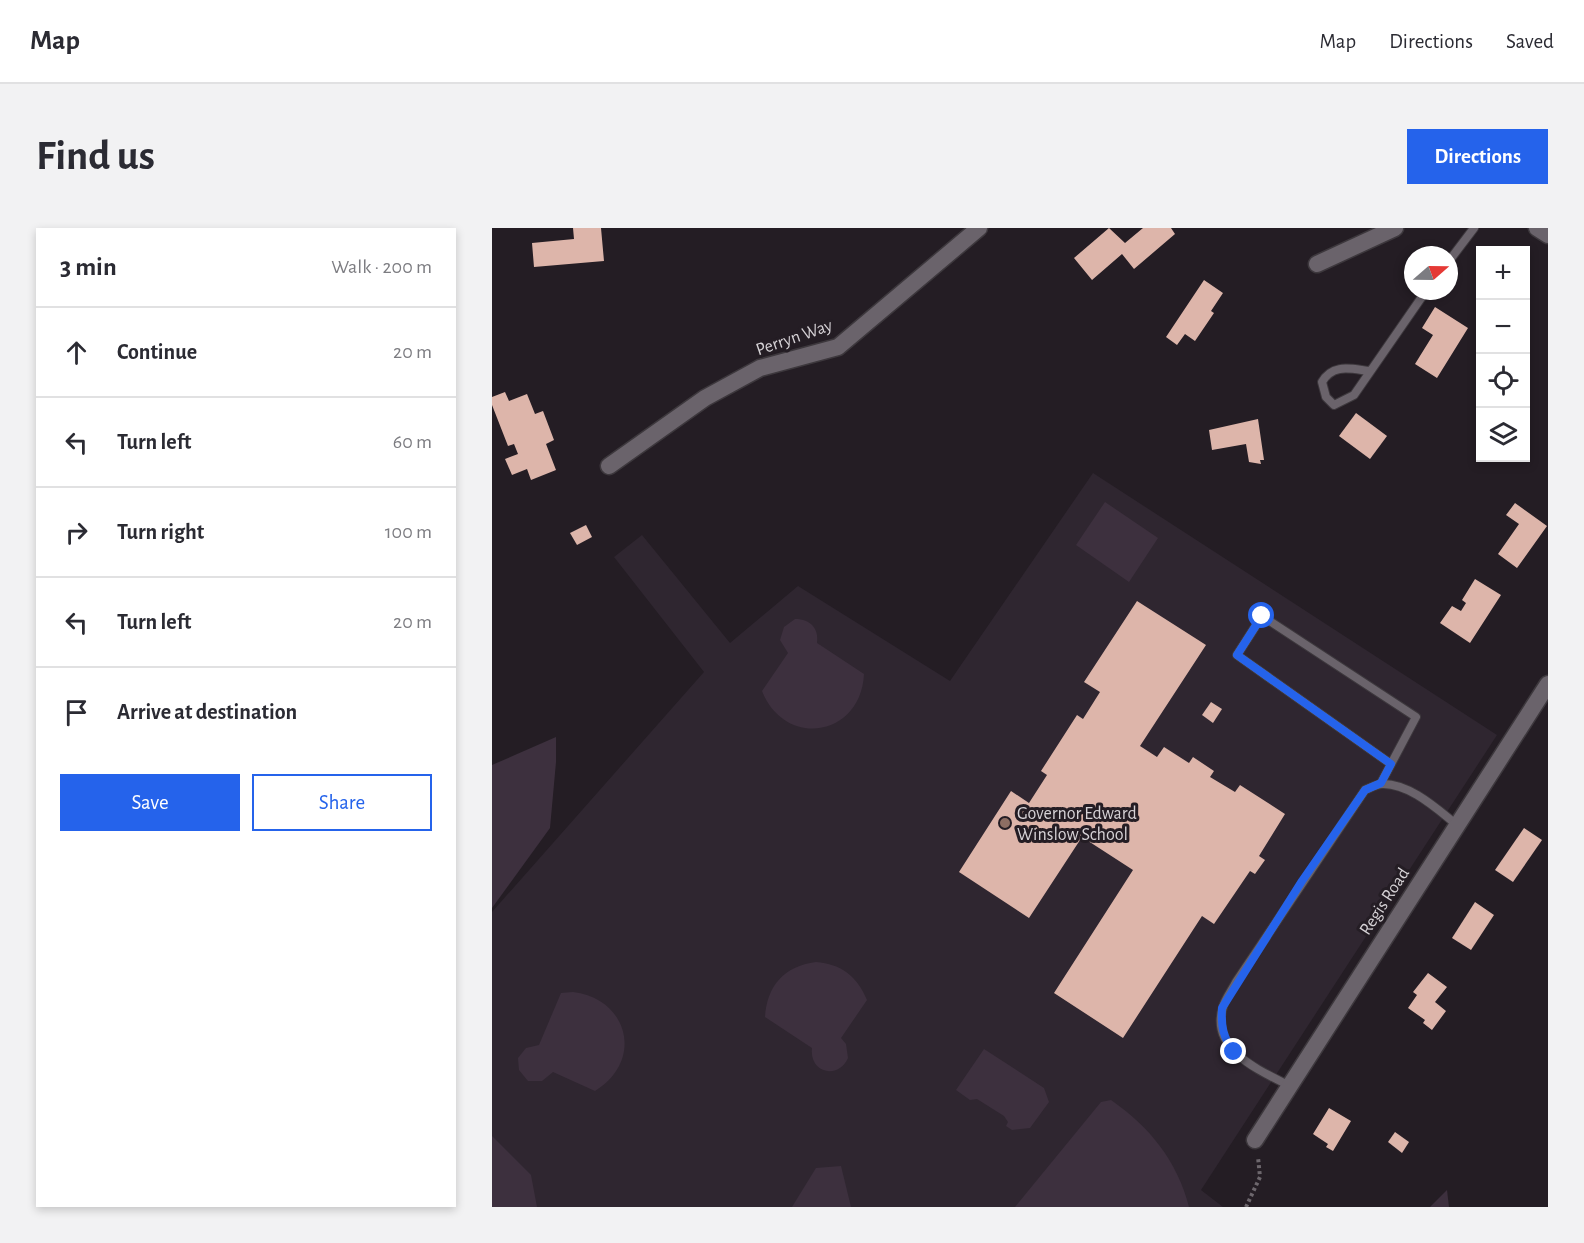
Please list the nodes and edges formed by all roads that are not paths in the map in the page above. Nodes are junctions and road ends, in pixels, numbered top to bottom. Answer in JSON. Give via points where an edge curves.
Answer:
{"nodes":[{"id":1,"x":979,"y":228,"type":"edge"},
{"id":2,"x":1395,"y":228,"type":"edge"},
{"id":3,"x":1473,"y":228,"type":"edge"},
{"id":4,"x":1537,"y":228,"type":"edge"},
{"id":5,"x":1548,"y":235,"type":"edge"},
{"id":6,"x":1458,"y":249,"type":"edge"},
{"id":7,"x":1317,"y":264,"type":"dead end"},
{"id":8,"x":1420,"y":300,"type":"edge"},
{"id":9,"x":1370,"y":371,"type":"junction"},
{"id":10,"x":609,"y":466,"type":"dead end"},
{"id":11,"x":1548,"y":684,"type":"edge"},
{"id":12,"x":1391,"y":764,"type":"junction"},
{"id":13,"x":1381,"y":783,"type":"junction"},
{"id":14,"x":1456,"y":825,"type":"junction"},
{"id":15,"x":1290,"y":1086,"type":"junction"},
{"id":16,"x":1256,"y":1140,"type":"road end"}],
"edges":[{"from":1,"to":10,"type":"street","name":"Perryn Way","via":[[838,347],[760,368],[705,398]]},
{"from":2,"to":7,"type":"street"},
{"from":3,"to":6,"type":"lane"},
{"from":4,"to":5,"type":"street"},
{"from":8,"to":9,"type":"lane"},
{"from":9,"to":9,"type":"lane","via":[[1354,395],[1334,405],[1326,397],[1322,382],[1328,372],[1341,367]]},
{"from":11,"to":14,"type":"street","name":"Regis Road"},
{"from":12,"to":12,"type":"lane","via":[[1416,717],[1262,616],[1237,655]]},
{"from":12,"to":13,"type":"lane"},
{"from":13,"to":14,"type":"lane","via":[[1424,800]]},
{"from":13,"to":15,"type":"lane","via":[[1365,790],[1222,1008],[1224,1038],[1234,1052]]},
{"from":14,"to":15,"type":"street","name":"Regis Road"},
{"from":15,"to":16,"type":"street","name":"Regis Road"}]}
